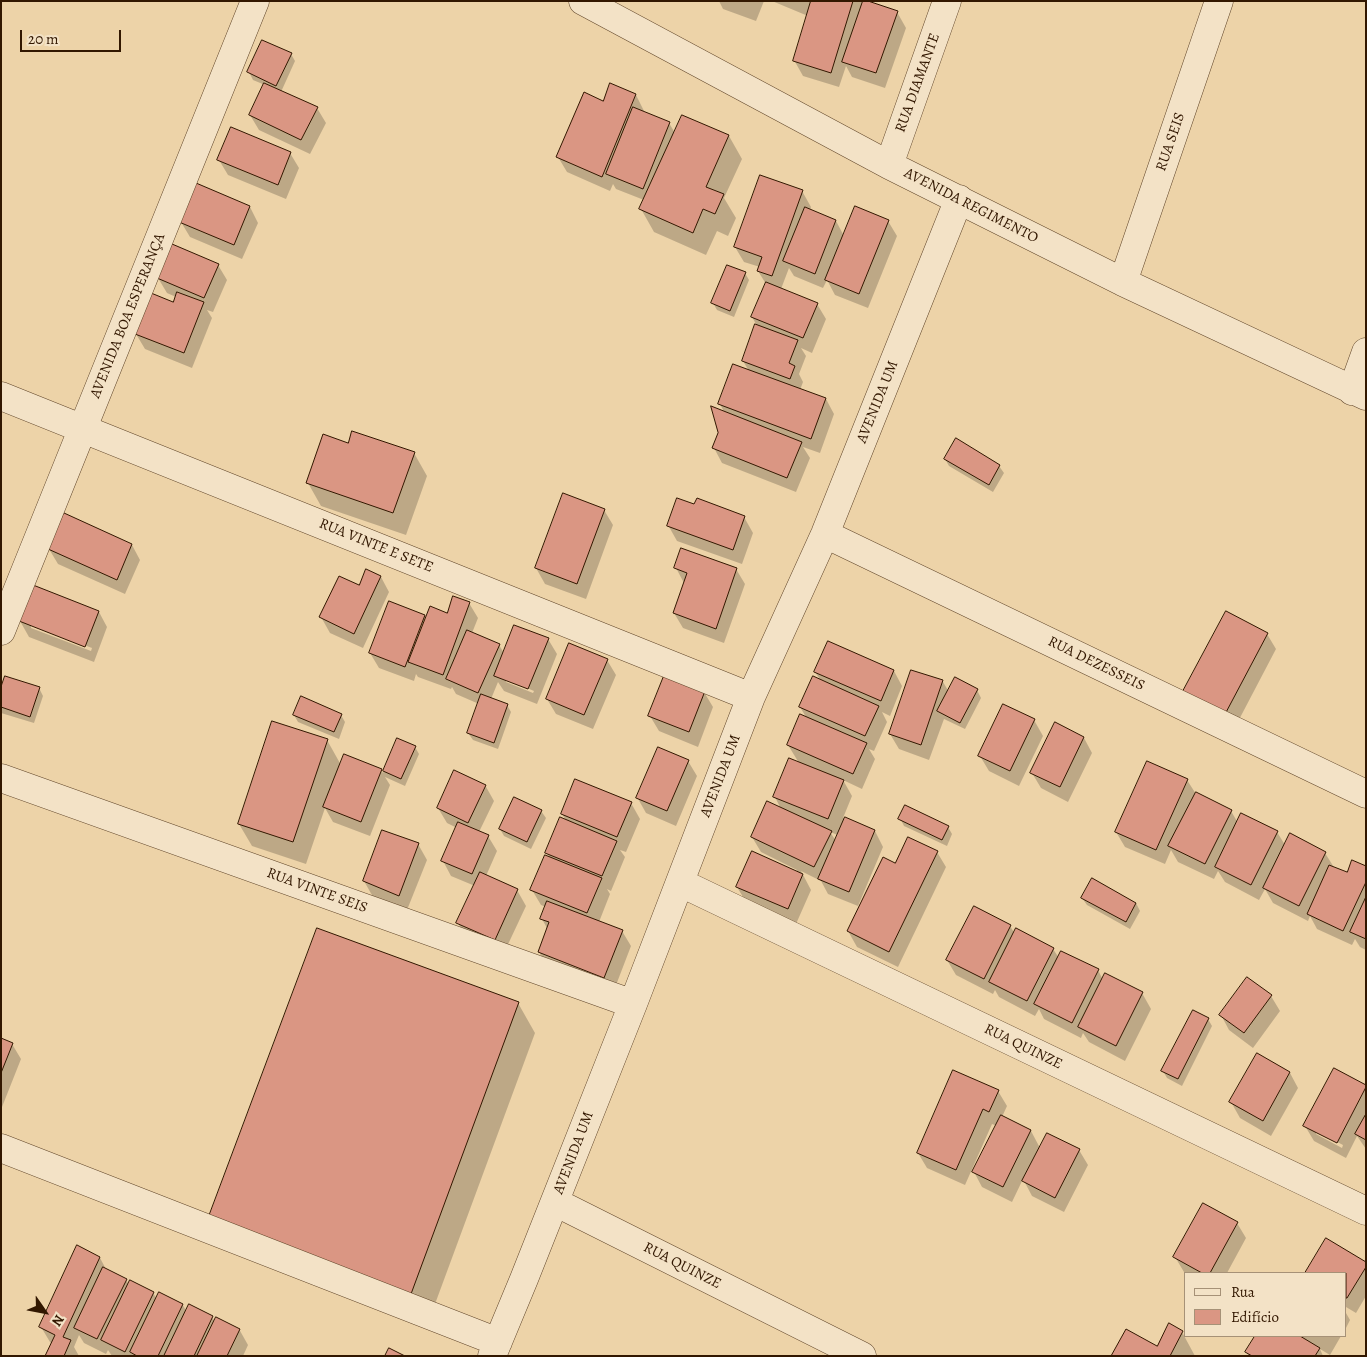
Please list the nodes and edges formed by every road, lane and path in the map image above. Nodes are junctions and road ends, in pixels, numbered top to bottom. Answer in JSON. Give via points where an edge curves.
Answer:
{"nodes":[{"id":1,"x":254,"y":1,"type":"edge"},
{"id":2,"x":583,"y":1,"type":"edge"},
{"id":3,"x":947,"y":1,"type":"edge"},
{"id":4,"x":1219,"y":1,"type":"edge"},
{"id":5,"x":889,"y":165,"type":"junction"},
{"id":6,"x":959,"y":199,"type":"junction"},
{"id":7,"x":1123,"y":282,"type":"junction"},
{"id":8,"x":1366,"y":352,"type":"edge"},
{"id":9,"x":1359,"y":394,"type":"edge"},
{"id":10,"x":1,"y":396,"type":"edge"},
{"id":11,"x":83,"y":428,"type":"junction"},
{"id":12,"x":825,"y":534,"type":"junction"},
{"id":13,"x":1,"y":631,"type":"edge"},
{"id":14,"x":752,"y":696,"type":"junction"},
{"id":15,"x":1,"y":778,"type":"edge"},
{"id":16,"x":1366,"y":794,"type":"edge"},
{"id":17,"x":681,"y":882,"type":"junction"},
{"id":18,"x":633,"y":1004,"type":"junction"},
{"id":19,"x":1,"y":1148,"type":"edge"},
{"id":20,"x":555,"y":1202,"type":"junction"},
{"id":21,"x":1366,"y":1210,"type":"edge"},
{"id":22,"x":495,"y":1349,"type":"edge"},
{"id":23,"x":862,"y":1356,"type":"edge"}],
"edges":[{"from":1,"to":11,"type":"street","name":"AVENIDA BOA ESPERANÇA"},
{"from":2,"to":5,"type":"street","name":"AVENIDA REGIMENTO"},
{"from":3,"to":5,"type":"street","name":"RUA DIAMANTE"},
{"from":4,"to":7,"type":"street","name":"RUA SEIS"},
{"from":5,"to":6,"type":"street","name":"AVENIDA REGIMENTO"},
{"from":6,"to":7,"type":"street","name":"AVENIDA REGIMENTO"},
{"from":6,"to":12,"type":"street","name":"AVENIDA UM"},
{"from":7,"to":9,"type":"street","name":"AVENIDA REGIMENTO"},
{"from":8,"to":9,"type":"street"},
{"from":10,"to":11,"type":"street","name":"RUA VINTE E SETE"},
{"from":11,"to":13,"type":"street","name":"AVENIDA BOA ESPERANÇA"},
{"from":11,"to":14,"type":"street","name":"RUA VINTE E SETE"},
{"from":12,"to":14,"type":"street","name":"AVENIDA UM"},
{"from":12,"to":16,"type":"street","name":"RUA DEZESSEIS"},
{"from":14,"to":17,"type":"street","name":"AVENIDA UM"},
{"from":15,"to":18,"type":"street","name":"RUA VINTE SEIS"},
{"from":17,"to":18,"type":"street","name":"AVENIDA UM"},
{"from":17,"to":21,"type":"street","name":"RUA QUINZE"},
{"from":18,"to":20,"type":"street","name":"AVENIDA UM"},
{"from":19,"to":22,"type":"street"},
{"from":20,"to":22,"type":"street","name":"AVENIDA UM"},
{"from":20,"to":23,"type":"street","name":"RUA QUINZE"}]}
